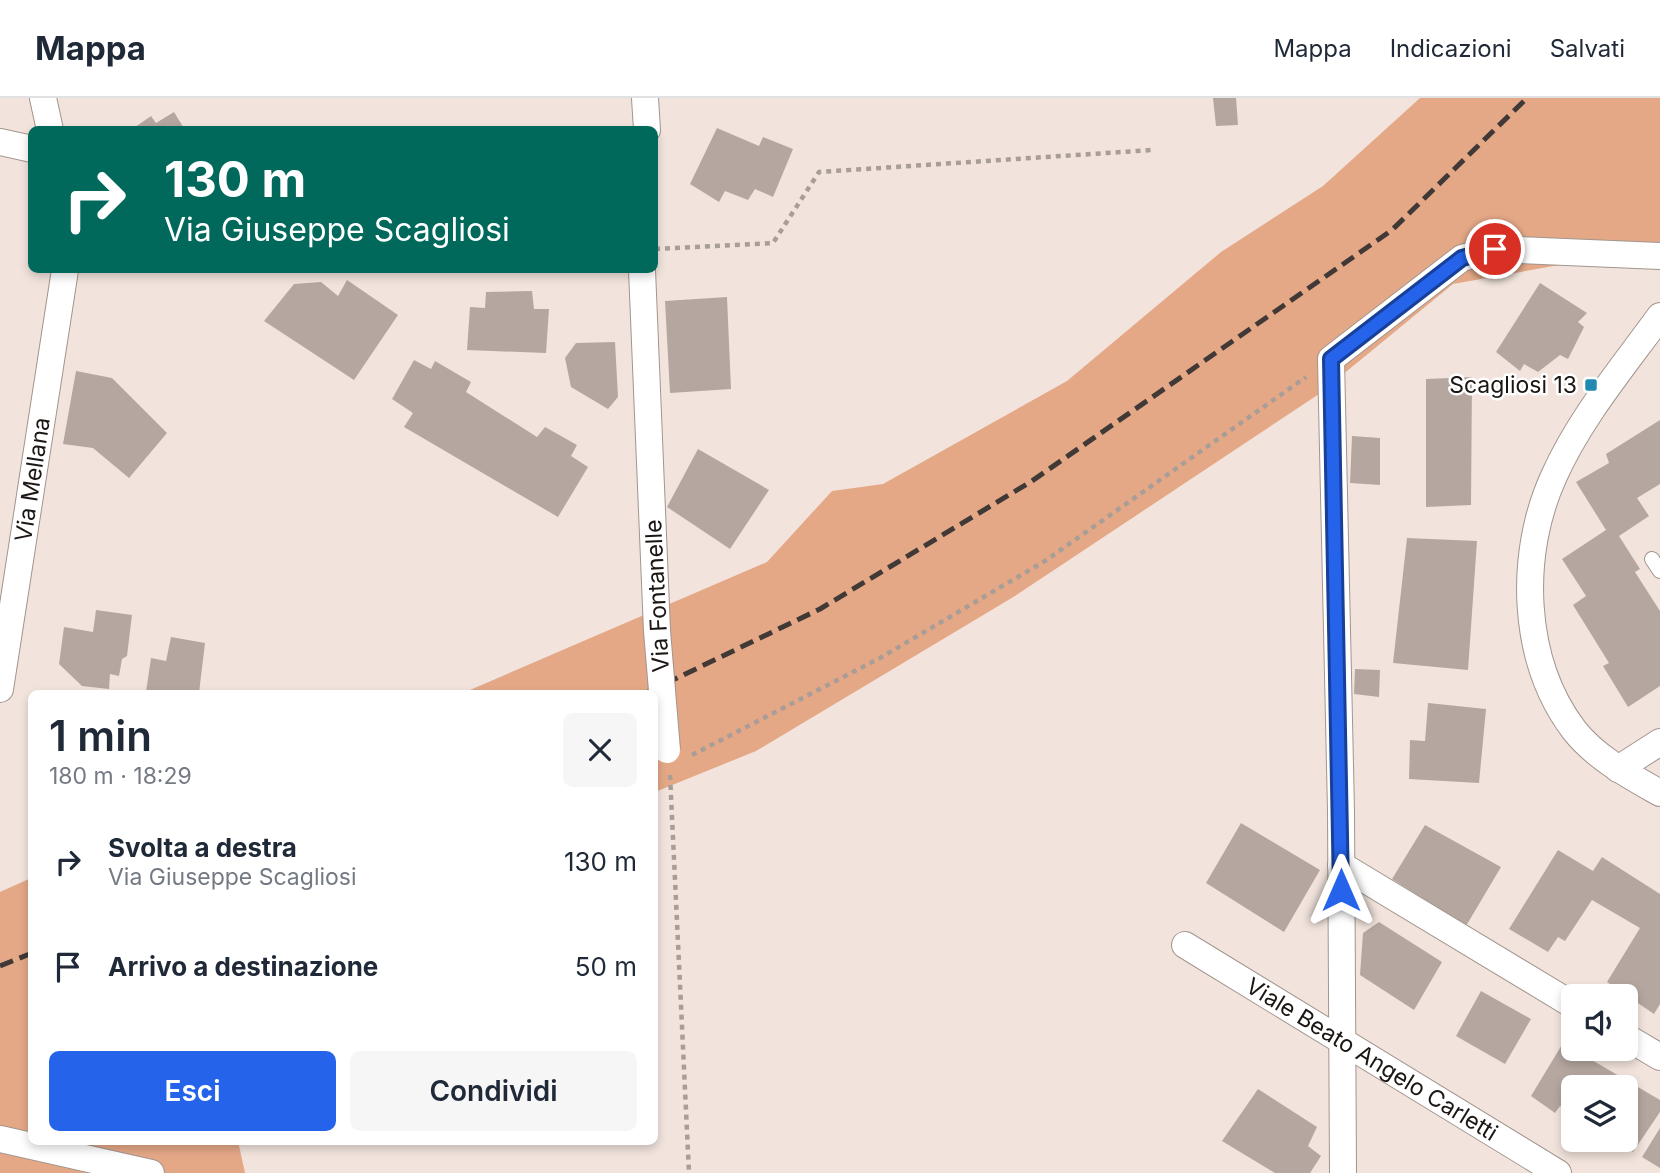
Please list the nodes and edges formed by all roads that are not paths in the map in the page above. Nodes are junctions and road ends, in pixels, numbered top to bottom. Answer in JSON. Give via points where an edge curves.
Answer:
{"nodes":[{"id":1,"x":43,"y":98,"type":"edge"},
{"id":2,"x":645,"y":98,"type":"edge"},
{"id":3,"x":49,"y":126,"type":"edge"},
{"id":4,"x":647,"y":126,"type":"edge"},
{"id":5,"x":0,"y":142,"type":"edge"},
{"id":6,"x":28,"y":148,"type":"edge"},
{"id":7,"x":1660,"y":257,"type":"edge"},
{"id":8,"x":65,"y":273,"type":"edge"},
{"id":9,"x":642,"y":273,"type":"edge"},
{"id":10,"x":1660,"y":316,"type":"edge"},
{"id":11,"x":0,"y":689,"type":"edge"},
{"id":12,"x":1660,"y":742,"type":"edge"},
{"id":13,"x":668,"y":758,"type":"road end"},
{"id":14,"x":1618,"y":769,"type":"junction"},
{"id":15,"x":1660,"y":793,"type":"edge"},
{"id":16,"x":1341,"y":865,"type":"junction"},
{"id":17,"x":1185,"y":945,"type":"dead end"},
{"id":18,"x":1561,"y":998,"type":"edge"},
{"id":19,"x":1341,"y":1041,"type":"junction"},
{"id":20,"x":1638,"y":1044,"type":"edge"},
{"id":21,"x":1660,"y":1057,"type":"edge"},
{"id":22,"x":0,"y":1139,"type":"edge"},
{"id":23,"x":150,"y":1173,"type":"edge"},
{"id":24,"x":1343,"y":1173,"type":"edge"},
{"id":25,"x":1558,"y":1173,"type":"edge"}],
"edges":[{"from":1,"to":3,"type":"street"},
{"from":2,"to":4,"type":"street"},
{"from":5,"to":6,"type":"street"},
{"from":7,"to":16,"type":"street","via":[[1495,249],[1462,258],[1331,359]]},
{"from":8,"to":11,"type":"street","name":"Via Mellana"},
{"from":9,"to":13,"type":"street","name":"Via Fontanelle","bridge":true,"via":[[657,631]]},
{"from":10,"to":14,"type":"street","via":[[1572,441],[1540,512],[1533,547],[1532,624],[1543,668],[1575,732]]},
{"from":12,"to":14,"type":"street"},
{"from":14,"to":15,"type":"street"},
{"from":16,"to":18,"type":"street"},
{"from":16,"to":19,"type":"street"},
{"from":17,"to":19,"type":"street","name":"Viale Beato Angelo Carletti"},
{"from":19,"to":24,"type":"street"},
{"from":19,"to":25,"type":"street","name":"Viale Beato Angelo Carletti"},
{"from":20,"to":21,"type":"street"},
{"from":22,"to":23,"type":"street"}]}
